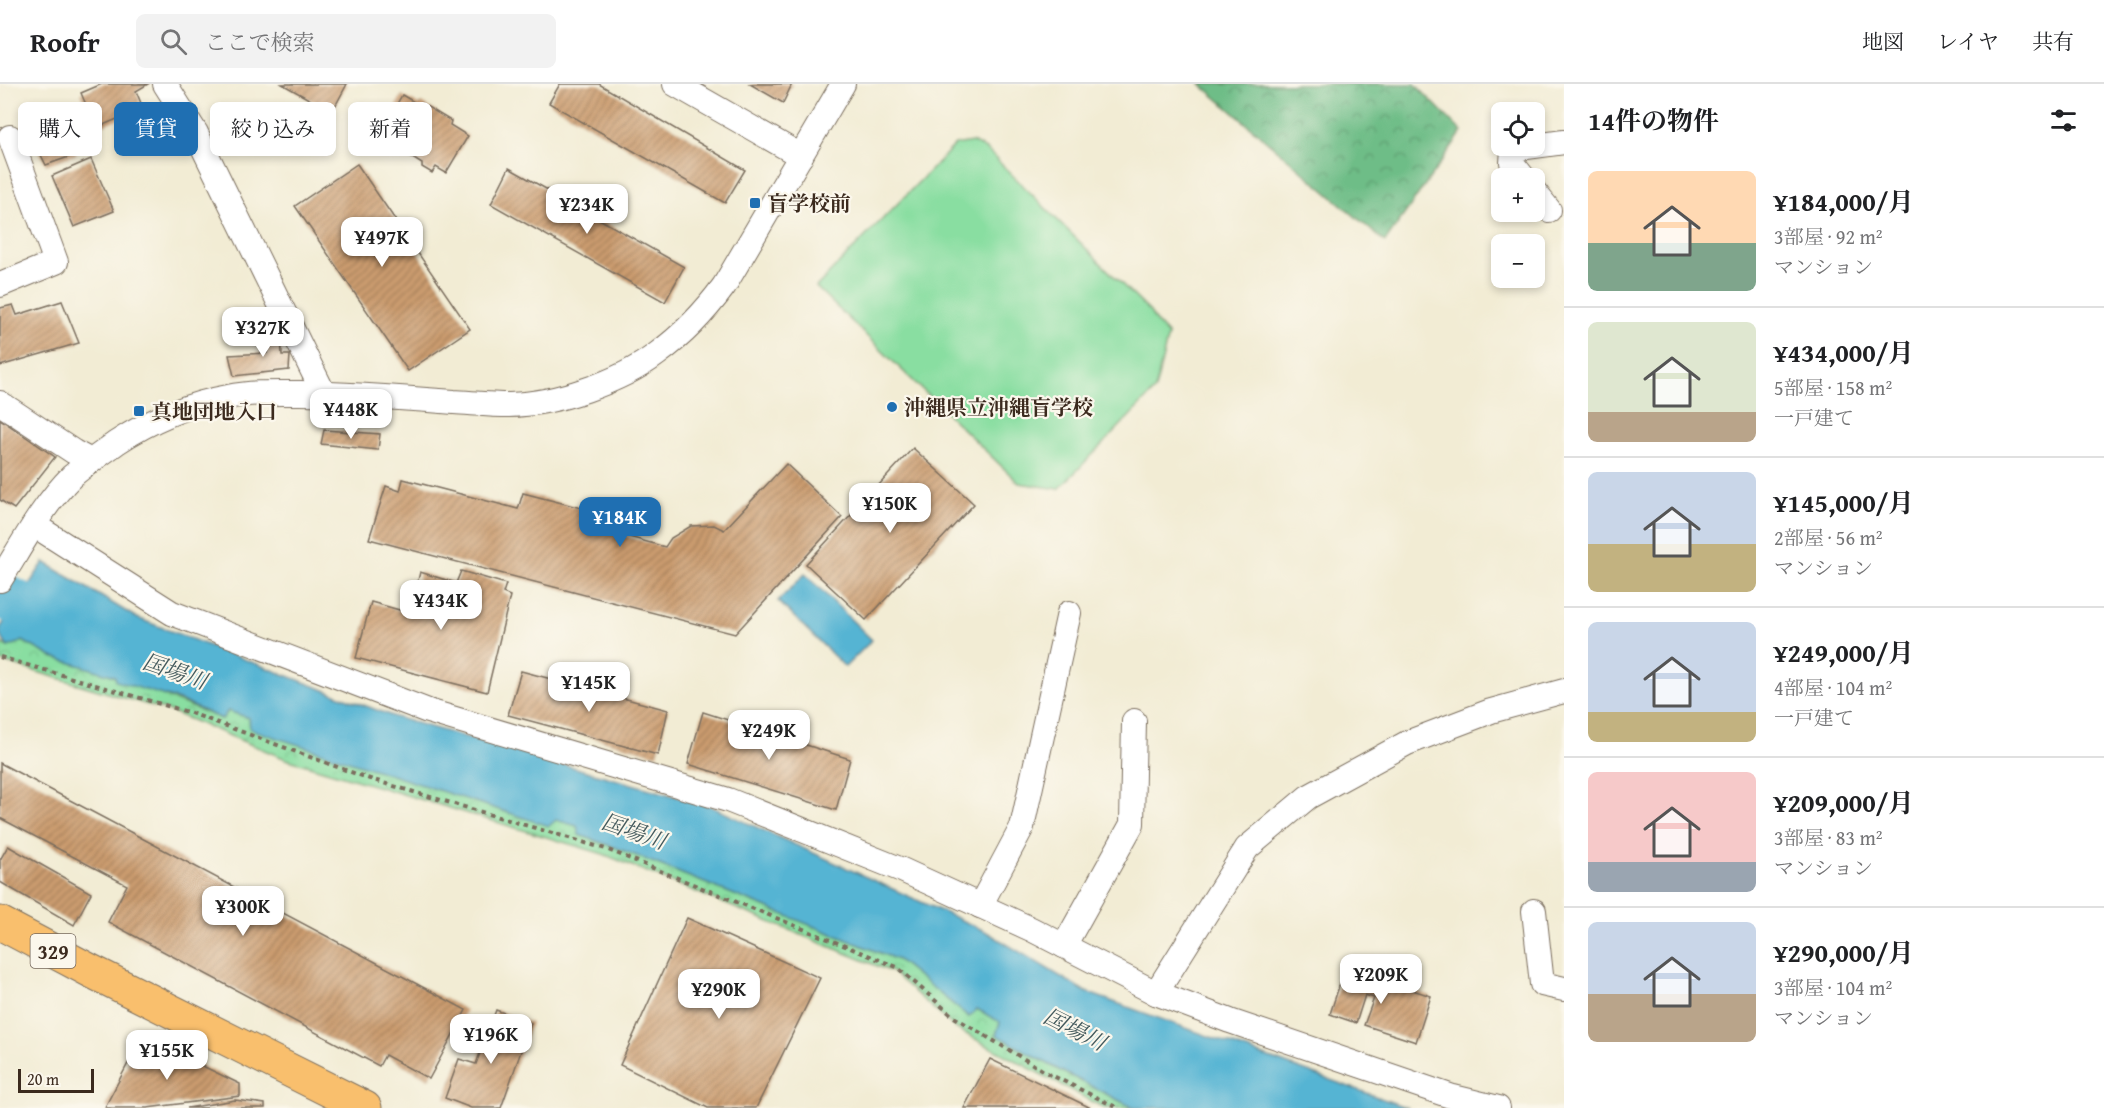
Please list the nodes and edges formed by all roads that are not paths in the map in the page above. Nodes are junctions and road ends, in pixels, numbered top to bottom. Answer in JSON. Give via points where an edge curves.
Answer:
{"nodes":[{"id":1,"x":165,"y":84,"type":"edge"},
{"id":2,"x":675,"y":84,"type":"edge"},
{"id":3,"x":843,"y":84,"type":"edge"},
{"id":4,"x":10,"y":137,"type":"dead end"},
{"id":5,"x":1564,"y":142,"type":"edge"},
{"id":6,"x":801,"y":156,"type":"junction"},
{"id":7,"x":1516,"y":168,"type":"edge"},
{"id":8,"x":1545,"y":205,"type":"edge"},
{"id":9,"x":1549,"y":210,"type":"dead end"},
{"id":10,"x":0,"y":285,"type":"edge"},
{"id":11,"x":324,"y":394,"type":"junction"},
{"id":12,"x":0,"y":403,"type":"edge"},
{"id":13,"x":91,"y":460,"type":"junction"},
{"id":14,"x":28,"y":534,"type":"junction"},
{"id":15,"x":0,"y":580,"type":"edge"},
{"id":16,"x":1069,"y":613,"type":"dead end"},
{"id":17,"x":1564,"y":691,"type":"edge"},
{"id":18,"x":1134,"y":721,"type":"dead end"},
{"id":19,"x":980,"y":906,"type":"junction"},
{"id":20,"x":1534,"y":911,"type":"dead end"},
{"id":21,"x":0,"y":923,"type":"edge"},
{"id":22,"x":1064,"y":946,"type":"junction"},
{"id":23,"x":1564,"y":989,"type":"edge"},
{"id":24,"x":1156,"y":993,"type":"junction"},
{"id":25,"x":365,"y":1108,"type":"edge"},
{"id":26,"x":1498,"y":1108,"type":"edge"}],
"edges":[{"from":1,"to":11,"type":"street","via":[[196,133]]},
{"from":2,"to":6,"type":"street"},
{"from":3,"to":6,"type":"street"},
{"from":4,"to":10,"type":"street","via":[[56,262]]},
{"from":5,"to":7,"type":"street","via":[[1513,149],[1512,163]]},
{"from":6,"to":11,"type":"street","via":[[731,276],[706,310],[656,355],[619,376],[576,393],[510,405]]},
{"from":8,"to":9,"type":"street"},
{"from":11,"to":13,"type":"street","via":[[255,394],[196,404],[130,434]]},
{"from":12,"to":13,"type":"street"},
{"from":13,"to":14,"type":"street","via":[[58,492]]},
{"from":14,"to":15,"type":"street"},
{"from":14,"to":19,"type":"street","via":[[172,613],[428,711],[728,800]]},
{"from":16,"to":19,"type":"street","via":[[1022,827]]},
{"from":17,"to":24,"type":"street","via":[[1491,711],[1407,743],[1308,797],[1248,848]]},
{"from":18,"to":22,"type":"street","via":[[1132,824]]},
{"from":19,"to":22,"type":"street"},
{"from":20,"to":23,"type":"street","via":[[1542,984]]},
{"from":21,"to":25,"type":"highway","number":"329"},
{"from":22,"to":24,"type":"street"},
{"from":24,"to":26,"type":"street","via":[[1453,1097]]}]}
